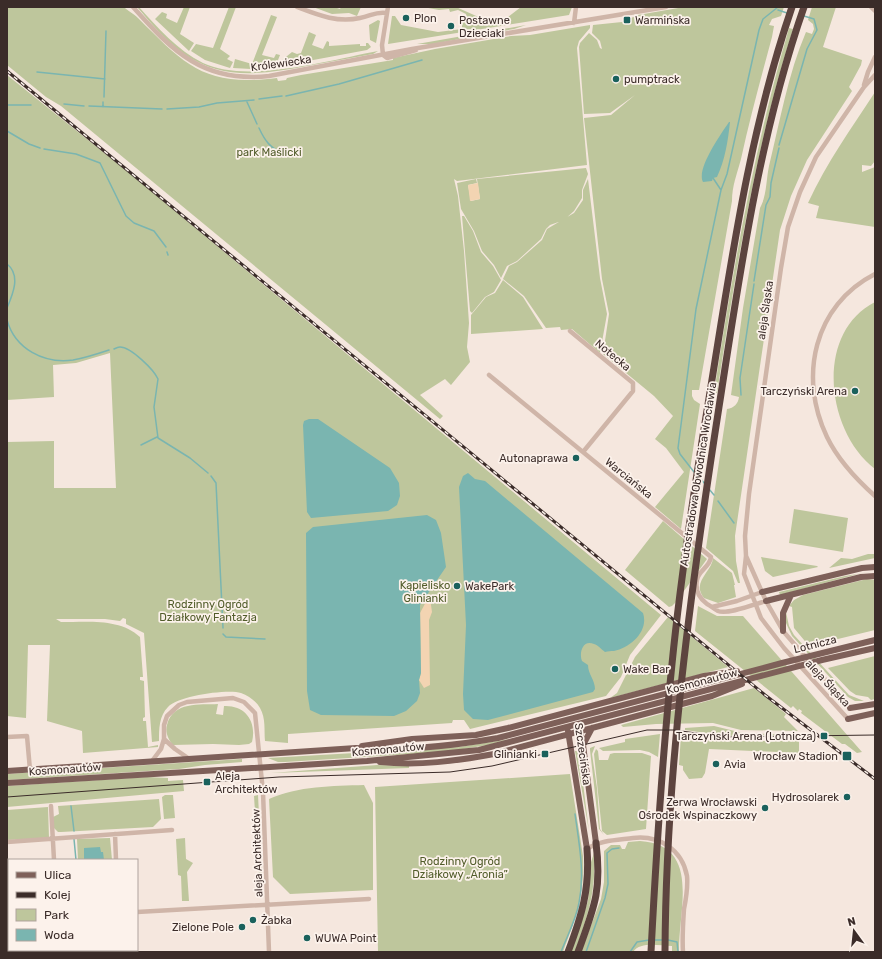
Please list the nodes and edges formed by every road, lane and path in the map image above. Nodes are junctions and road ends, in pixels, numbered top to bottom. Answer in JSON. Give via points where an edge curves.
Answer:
{"nodes":[{"id":1,"x":132,"y":7,"type":"edge"},
{"id":2,"x":297,"y":7,"type":"edge"},
{"id":3,"x":388,"y":7,"type":"edge"},
{"id":4,"x":576,"y":7,"type":"edge"},
{"id":5,"x":666,"y":7,"type":"edge"},
{"id":6,"x":792,"y":7,"type":"edge"},
{"id":7,"x":804,"y":7,"type":"edge"},
{"id":8,"x":871,"y":7,"type":"edge"},
{"id":9,"x":875,"y":11,"type":"edge"},
{"id":10,"x":388,"y":13,"type":"junction"},
{"id":11,"x":574,"y":24,"type":"junction"},
{"id":12,"x":383,"y":55,"type":"junction"},
{"id":13,"x":875,"y":57,"type":"edge"},
{"id":14,"x":875,"y":75,"type":"edge"},
{"id":15,"x":864,"y":87,"type":"junction"},
{"id":16,"x":875,"y":274,"type":"edge"},
{"id":17,"x":570,"y":331,"type":"dead end"},
{"id":18,"x":489,"y":375,"type":"dead end"},
{"id":19,"x":583,"y":452,"type":"junction"},
{"id":20,"x":875,"y":496,"type":"edge"},
{"id":21,"x":746,"y":556,"type":"junction"},
{"id":22,"x":875,"y":567,"type":"edge"},
{"id":23,"x":875,"y":576,"type":"edge"},
{"id":24,"x":762,"y":592,"type":"junction"},
{"id":25,"x":791,"y":595,"type":"junction"},
{"id":26,"x":751,"y":596,"type":"junction"},
{"id":27,"x":766,"y":601,"type":"junction"},
{"id":28,"x":754,"y":604,"type":"junction"},
{"id":29,"x":712,"y":607,"type":"junction"},
{"id":30,"x":783,"y":631,"type":"junction"},
{"id":31,"x":875,"y":635,"type":"edge"},
{"id":32,"x":875,"y":640,"type":"edge"},
{"id":33,"x":856,"y":644,"type":"junction"},
{"id":34,"x":875,"y":648,"type":"edge"},
{"id":35,"x":760,"y":668,"type":"joint"},
{"id":36,"x":732,"y":674,"type":"junction"},
{"id":37,"x":755,"y":678,"type":"joint"},
{"id":38,"x":743,"y":682,"type":"junction"},
{"id":39,"x":875,"y":704,"type":"edge"},
{"id":40,"x":850,"y":708,"type":"joint"},
{"id":41,"x":570,"y":712,"type":"junction"},
{"id":42,"x":875,"y":713,"type":"edge"},
{"id":43,"x":848,"y":719,"type":"joint"},
{"id":44,"x":592,"y":728,"type":"junction"},
{"id":45,"x":580,"y":732,"type":"junction"},
{"id":46,"x":569,"y":735,"type":"junction"},
{"id":47,"x":7,"y":737,"type":"edge"},
{"id":48,"x":164,"y":738,"type":"junction"},
{"id":49,"x":583,"y":744,"type":"junction"},
{"id":50,"x":356,"y":748,"type":"junction"},
{"id":51,"x":260,"y":754,"type":"junction"},
{"id":52,"x":188,"y":758,"type":"junction"},
{"id":53,"x":152,"y":761,"type":"junction"},
{"id":54,"x":367,"y":761,"type":"junction"},
{"id":55,"x":261,"y":766,"type":"junction"},
{"id":56,"x":30,"y":770,"type":"junction"},
{"id":57,"x":7,"y":771,"type":"edge"},
{"id":58,"x":7,"y":782,"type":"edge"},
{"id":59,"x":51,"y":806,"type":"dead end"},
{"id":60,"x":172,"y":830,"type":"dead end"},
{"id":61,"x":115,"y":834,"type":"junction"},
{"id":62,"x":585,"y":837,"type":"junction"},
{"id":63,"x":53,"y":839,"type":"junction"},
{"id":64,"x":7,"y":842,"type":"edge"},
{"id":65,"x":596,"y":843,"type":"junction"},
{"id":66,"x":587,"y":849,"type":"junction"},
{"id":67,"x":54,"y":859,"type":"edge"},
{"id":68,"x":116,"y":859,"type":"edge"},
{"id":69,"x":369,"y":899,"type":"dead end"},
{"id":70,"x":268,"y":904,"type":"junction"},
{"id":71,"x":138,"y":912,"type":"edge"},
{"id":72,"x":269,"y":952,"type":"edge"},
{"id":73,"x":568,"y":952,"type":"edge"},
{"id":74,"x":578,"y":952,"type":"edge"},
{"id":75,"x":651,"y":952,"type":"edge"},
{"id":76,"x":665,"y":952,"type":"edge"},
{"id":77,"x":682,"y":952,"type":"edge"}],
"edges":[{"from":1,"to":12,"type":"street","name":"Królewiecka","via":[[186,59],[222,75],[265,76]]},
{"from":2,"to":10,"type":"street","via":[[331,20],[360,18],[379,12]]},
{"from":3,"to":10,"type":"street"},
{"from":4,"to":11,"type":"street"},
{"from":5,"to":11,"type":"street","name":"Królewiecka"},
{"from":6,"to":75,"type":"highway","name":"Autostradowa Obwodnica Wrocławia","via":[[766,95],[745,183],[689,525],[671,669]]},
{"from":7,"to":76,"type":"highway","name":"Autostradowa Obwodnica Wrocławia","via":[[778,92],[755,191],[720,400],[693,584],[679,703],[669,835]]},
{"from":8,"to":9,"type":"street"},
{"from":10,"to":12,"type":"street","via":[[382,45]]},
{"from":11,"to":12,"type":"street","name":"Królewiecka"},
{"from":13,"to":15,"type":"street","name":"aleja Śląska"},
{"from":14,"to":15,"type":"street","name":"aleja Śląska"},
{"from":15,"to":21,"type":"street","name":"aleja Śląska","via":[[825,143],[807,175],[785,240],[749,494]]},
{"from":16,"to":20,"type":"street","via":[[848,291],[827,318],[817,346],[813,379],[817,410],[827,438],[842,461]]},
{"from":17,"to":19,"type":"street","name":"Notecka","via":[[635,387]]},
{"from":18,"to":19,"type":"street","name":"Warciańska"},
{"from":19,"to":29,"type":"street","name":"Warciańska","via":[[711,557],[711,562],[696,581],[699,596]]},
{"from":21,"to":24,"type":"street","name":"aleja Śląska"},
{"from":21,"to":26,"type":"street","name":"aleja Śląska","via":[[744,574]]},
{"from":22,"to":24,"type":"main road"},
{"from":23,"to":25,"type":"main road","via":[[861,577]]},
{"from":24,"to":26,"type":"street"},
{"from":24,"to":27,"type":"street","name":"aleja Śląska"},
{"from":25,"to":27,"type":"main road"},
{"from":25,"to":30,"type":"main road","via":[[783,613]]},
{"from":26,"to":28,"type":"street","name":"aleja Śląska"},
{"from":26,"to":29,"type":"street"},
{"from":27,"to":28,"type":"street"},
{"from":27,"to":30,"type":"street","name":"aleja Śląska"},
{"from":28,"to":29,"type":"street","via":[[726,611],[718,611]]},
{"from":28,"to":43,"type":"street","name":"aleja Śląska","via":[[772,635]]},
{"from":30,"to":40,"type":"street","name":"aleja Śląska"},
{"from":31,"to":33,"type":"main road"},
{"from":32,"to":33,"type":"main road","name":"Lotnicza"},
{"from":33,"to":35,"type":"main road","name":"Lotnicza"},
{"from":34,"to":37,"type":"main road","name":"Lotnicza"},
{"from":35,"to":36,"type":"main road","name":"Kosmonautów"},
{"from":36,"to":41,"type":"main road","via":[[704,676]]},
{"from":36,"to":50,"type":"main road","name":"Kosmonautów","via":[[498,738],[465,744]]},
{"from":37,"to":38,"type":"main road","name":"Kosmonautów"},
{"from":38,"to":44,"type":"main road","via":[[712,696]]},
{"from":38,"to":54,"type":"main road","name":"Kosmonautów","via":[[479,750]]},
{"from":39,"to":40,"type":"main road"},
{"from":41,"to":45,"type":"main road","name":"Szczecińska"},
{"from":41,"to":46,"type":"main road","name":"Szczecińska","via":[[567,725]]},
{"from":41,"to":50,"type":"main road","via":[[476,735],[412,739]]},
{"from":42,"to":43,"type":"main road"},
{"from":44,"to":45,"type":"main road"},
{"from":44,"to":49,"type":"main road"},
{"from":45,"to":46,"type":"main road"},
{"from":45,"to":49,"type":"main road","name":"Szczecińska"},
{"from":46,"to":54,"type":"main road","via":[[463,760],[409,764]]},
{"from":46,"to":62,"type":"main road","name":"Szczecińska"},
{"from":47,"to":56,"type":"street","via":[[27,736]]},
{"from":48,"to":51,"type":"street","name":"aleja Architektów","via":[[167,716],[179,705],[191,701],[233,698],[244,702],[255,713]]},
{"from":48,"to":52,"type":"street"},
{"from":48,"to":53,"type":"street","name":"aleja Architektów","via":[[160,751]]},
{"from":49,"to":65,"type":"main road","name":"Szczecińska"},
{"from":50,"to":51,"type":"main road","name":"Kosmonautów"},
{"from":51,"to":52,"type":"main road","name":"Kosmonautów"},
{"from":51,"to":55,"type":"street","name":"aleja Architektów"},
{"from":52,"to":53,"type":"main road","name":"Kosmonautów"},
{"from":53,"to":56,"type":"main road","name":"Kosmonautów"},
{"from":54,"to":55,"type":"main road","name":"Kosmonautów"},
{"from":55,"to":58,"type":"main road","name":"Kosmonautów"},
{"from":55,"to":70,"type":"street","name":"aleja Architektów"},
{"from":56,"to":57,"type":"main road","name":"Kosmonautów"},
{"from":59,"to":63,"type":"street"},
{"from":60,"to":61,"type":"street"},
{"from":61,"to":63,"type":"street"},
{"from":61,"to":68,"type":"street"},
{"from":62,"to":65,"type":"street"},
{"from":62,"to":66,"type":"main road","name":"Szczecińska"},
{"from":63,"to":64,"type":"street"},
{"from":63,"to":67,"type":"street"},
{"from":65,"to":66,"type":"street"},
{"from":65,"to":74,"type":"highway","via":[[598,893]]},
{"from":65,"to":77,"type":"street","via":[[651,837],[675,852],[682,861],[687,877]]},
{"from":66,"to":73,"type":"highway","via":[[586,899]]},
{"from":69,"to":70,"type":"street"},
{"from":70,"to":71,"type":"street"},
{"from":70,"to":72,"type":"street","name":"aleja Architektów"}]}
